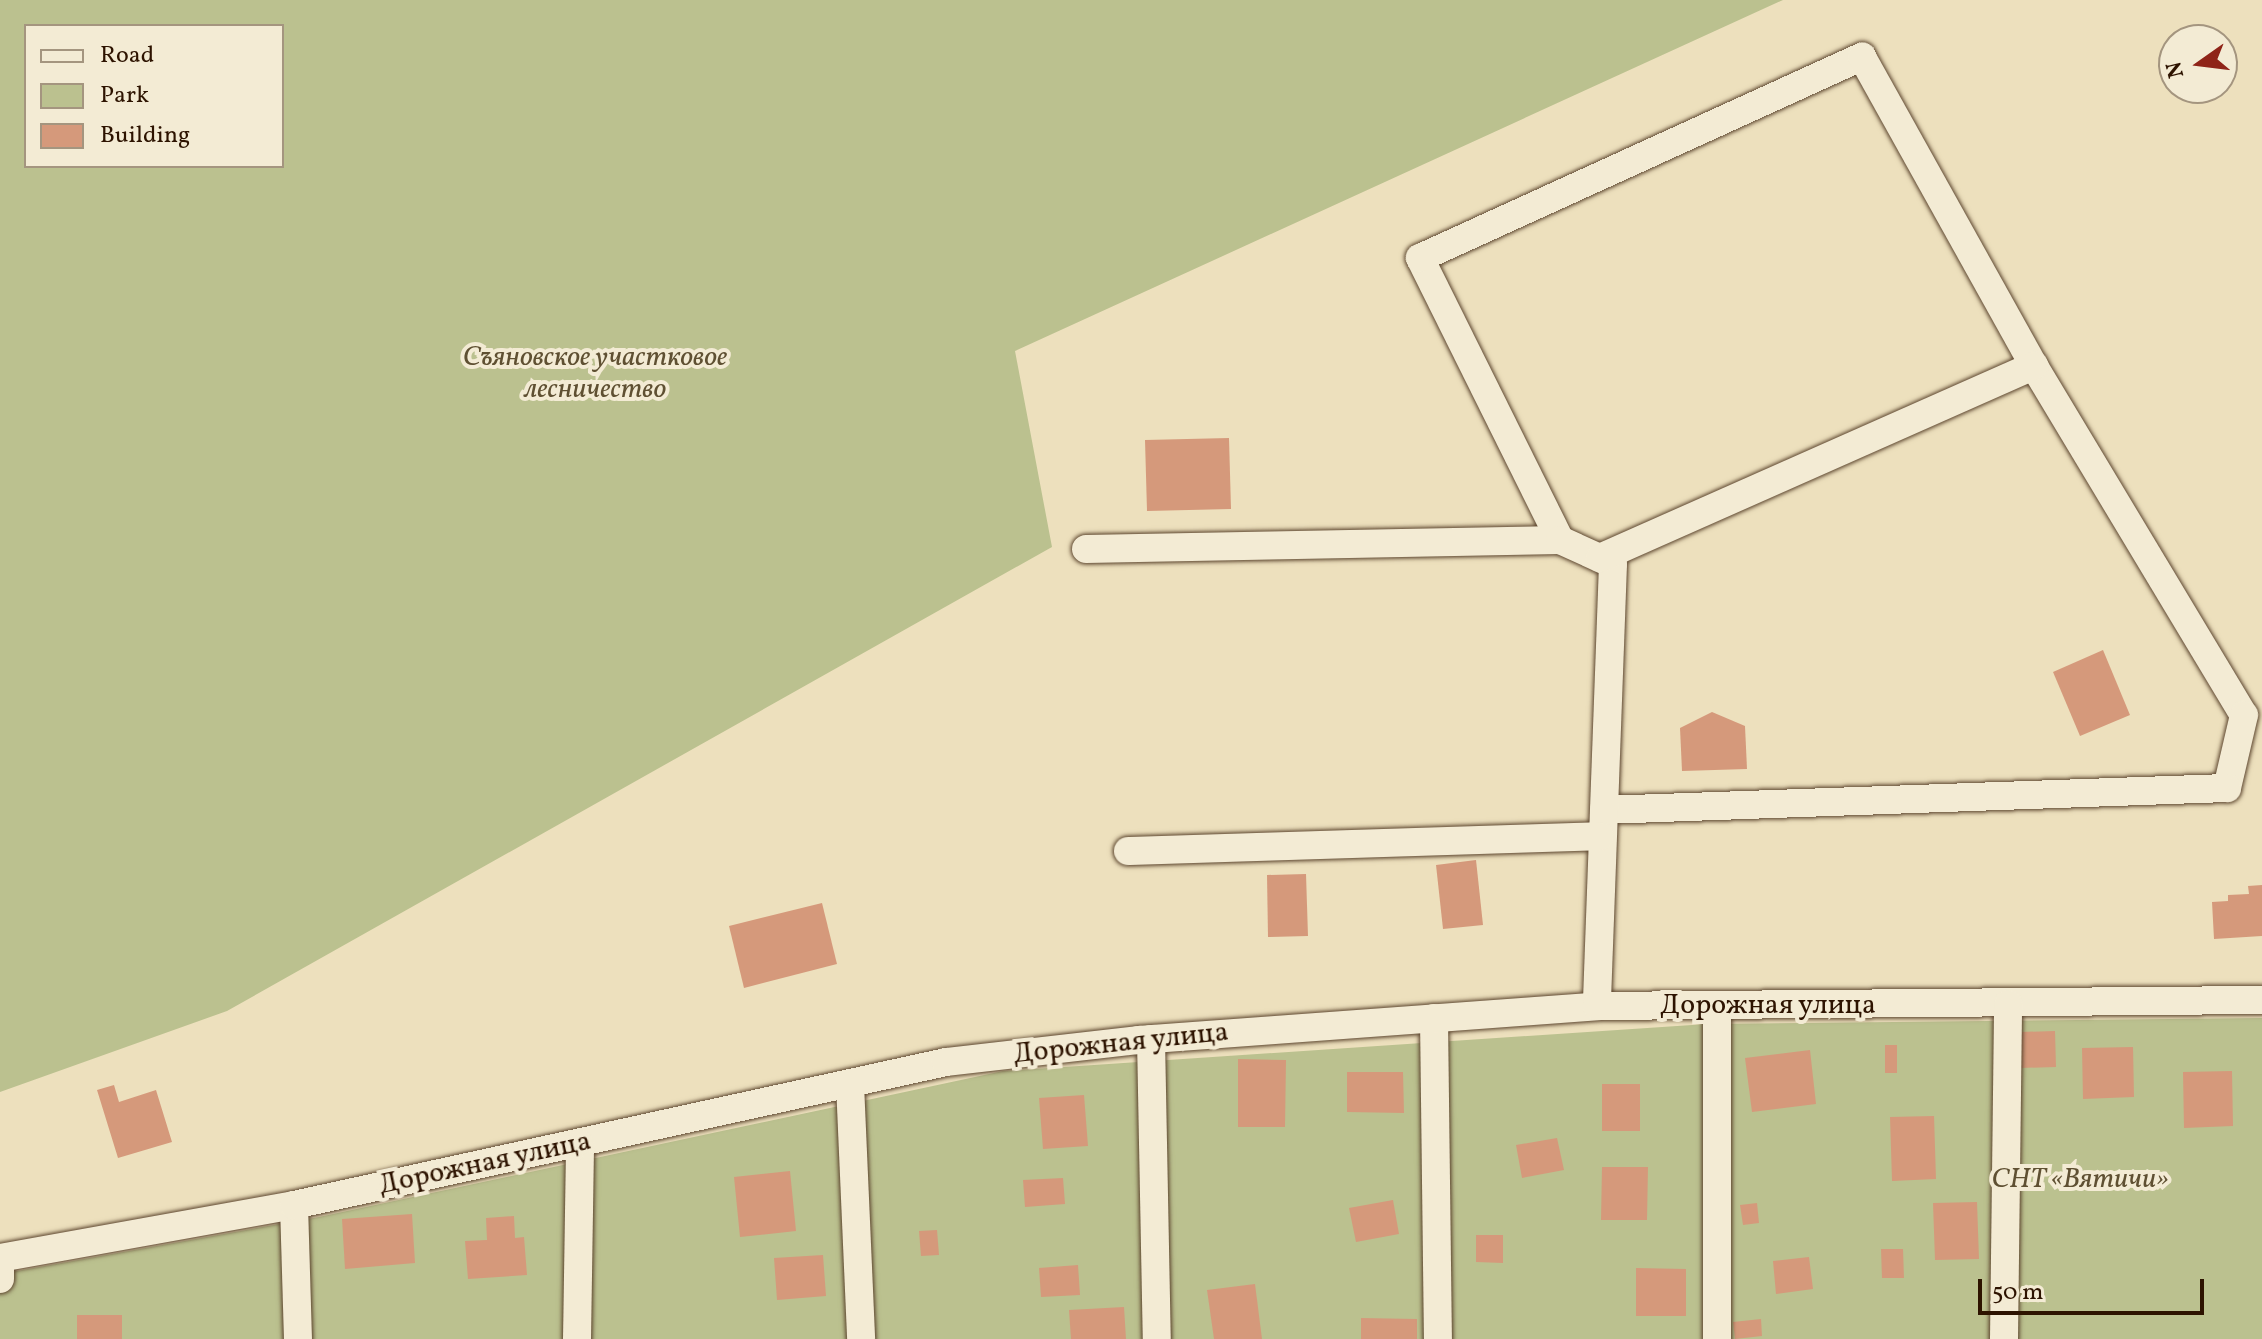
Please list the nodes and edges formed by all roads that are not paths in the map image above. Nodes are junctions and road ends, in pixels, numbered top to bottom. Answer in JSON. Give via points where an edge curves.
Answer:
{"nodes":[{"id":1,"x":2034,"y":366,"type":"junction"},
{"id":2,"x":1560,"y":540,"type":"junction"},
{"id":3,"x":1086,"y":549,"type":"dead end"},
{"id":4,"x":1600,"y":558,"type":"junction"},
{"id":5,"x":1602,"y":823,"type":"junction"},
{"id":6,"x":1128,"y":851,"type":"dead end"},
{"id":7,"x":2262,"y":1000,"type":"edge"},
{"id":8,"x":2008,"y":1004,"type":"junction"},
{"id":9,"x":1597,"y":1006,"type":"junction"},
{"id":10,"x":1717,"y":1007,"type":"junction"},
{"id":11,"x":1434,"y":1018,"type":"junction"},
{"id":12,"x":1151,"y":1039,"type":"junction"},
{"id":13,"x":850,"y":1084,"type":"junction"},
{"id":14,"x":580,"y":1144,"type":"junction"},
{"id":15,"x":294,"y":1205,"type":"junction"},
{"id":16,"x":0,"y":1258,"type":"edge"},
{"id":17,"x":0,"y":1279,"type":"edge"},
{"id":18,"x":298,"y":1339,"type":"edge"},
{"id":19,"x":577,"y":1339,"type":"edge"},
{"id":20,"x":861,"y":1339,"type":"edge"},
{"id":21,"x":1157,"y":1339,"type":"edge"},
{"id":22,"x":1438,"y":1339,"type":"edge"},
{"id":23,"x":1717,"y":1339,"type":"edge"},
{"id":24,"x":2004,"y":1339,"type":"edge"}],
"edges":[{"from":1,"to":2,"type":"street","via":[[1862,57],[1420,258]]},
{"from":1,"to":4,"type":"street"},
{"from":1,"to":5,"type":"street","via":[[2244,715],[2227,788]]},
{"from":2,"to":3,"type":"street"},
{"from":2,"to":4,"type":"street"},
{"from":4,"to":5,"type":"street","via":[[1613,564]]},
{"from":5,"to":6,"type":"street"},
{"from":5,"to":9,"type":"street"},
{"from":7,"to":8,"type":"street","name":"Дорожная улица"},
{"from":8,"to":10,"type":"street","name":"Дорожная улица"},
{"from":8,"to":24,"type":"street"},
{"from":9,"to":10,"type":"street","name":"Дорожная улица"},
{"from":9,"to":11,"type":"street","name":"Дорожная улица"},
{"from":10,"to":23,"type":"street"},
{"from":11,"to":12,"type":"street","name":"Дорожная улица"},
{"from":11,"to":22,"type":"street"},
{"from":12,"to":13,"type":"street","name":"Дорожная улица","via":[[946,1062]]},
{"from":12,"to":21,"type":"street"},
{"from":13,"to":14,"type":"street","name":"Дорожная улица"},
{"from":13,"to":20,"type":"street"},
{"from":14,"to":15,"type":"street","name":"Дорожная улица"},
{"from":14,"to":19,"type":"street"},
{"from":15,"to":16,"type":"street","name":"Дорожная улица"},
{"from":15,"to":18,"type":"street"},
{"from":16,"to":17,"type":"street"}]}
